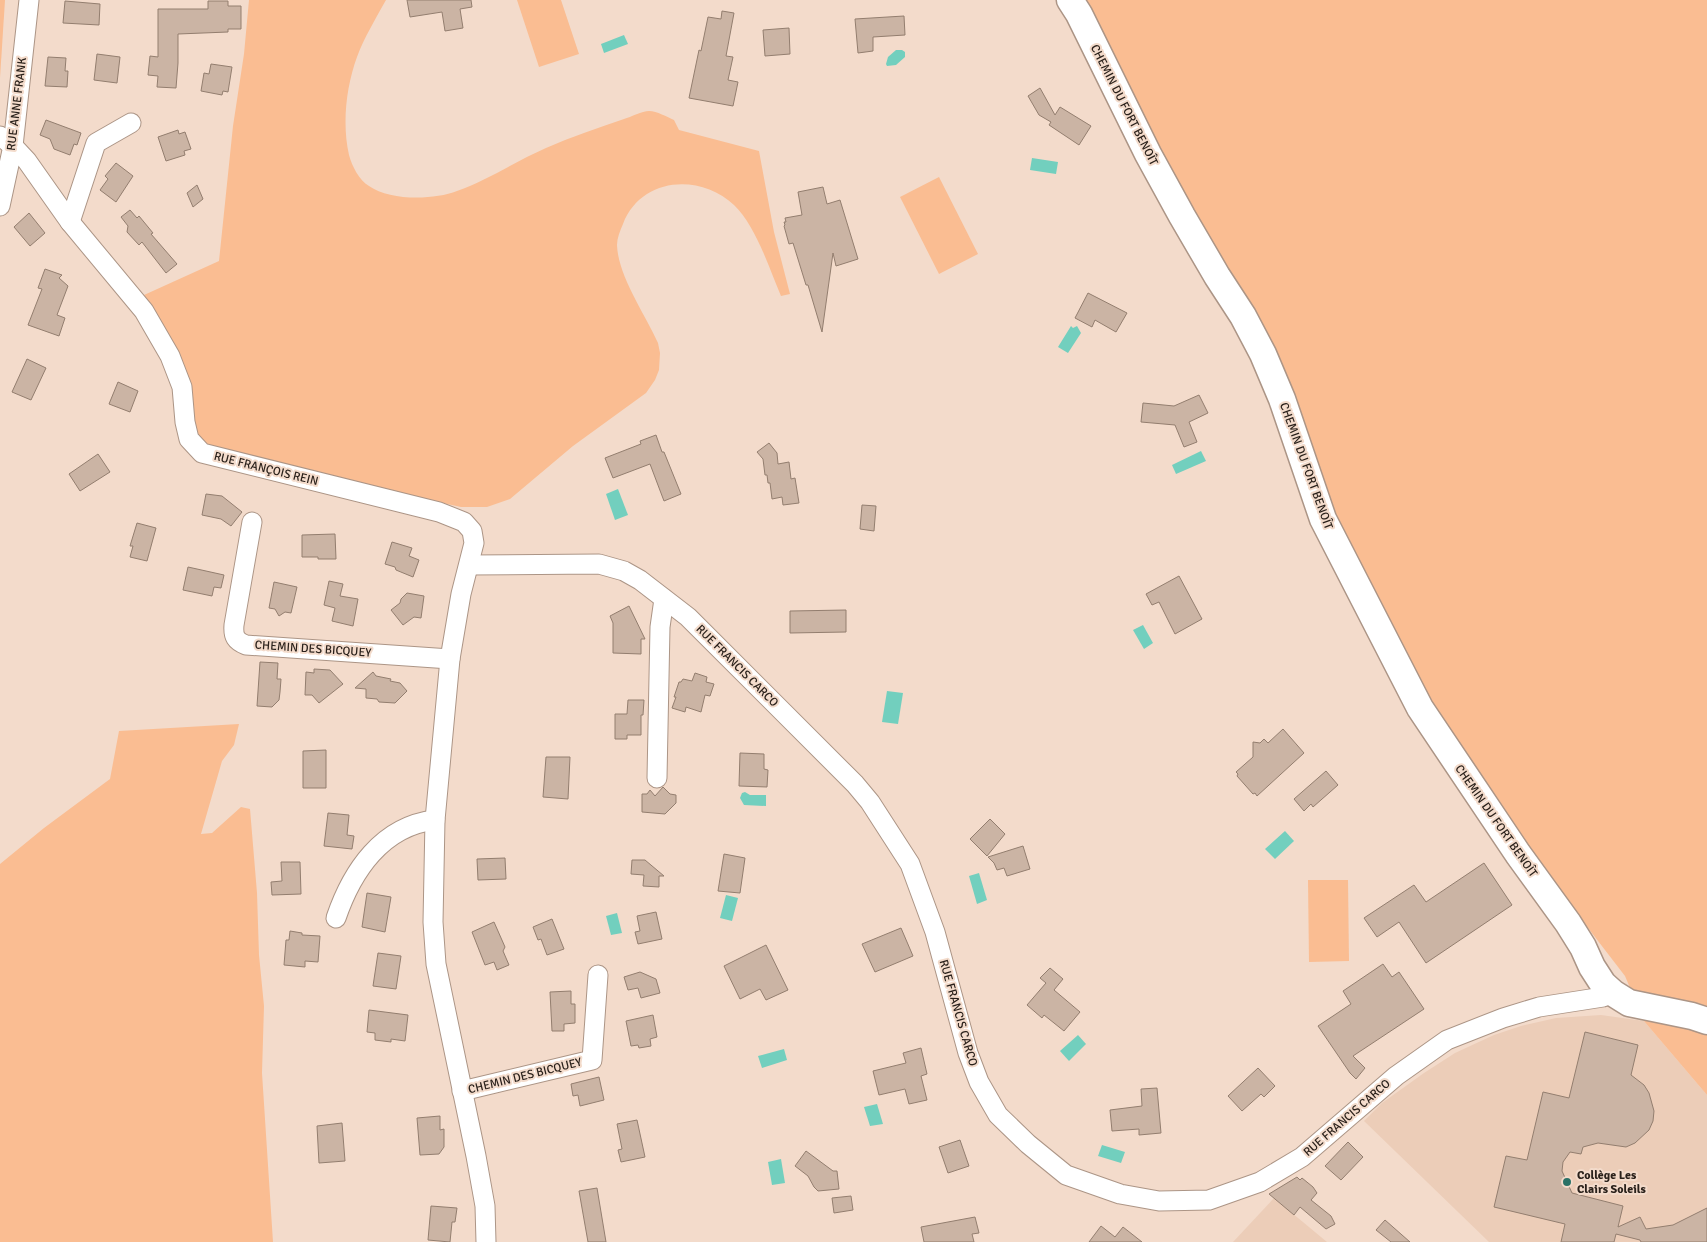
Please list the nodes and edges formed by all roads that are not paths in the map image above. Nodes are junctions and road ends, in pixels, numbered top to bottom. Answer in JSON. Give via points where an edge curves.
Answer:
{"nodes":[{"id":1,"x":29,"y":0,"type":"edge"},
{"id":2,"x":1070,"y":0,"type":"edge"},
{"id":3,"x":130,"y":123,"type":"dead end"},
{"id":4,"x":7,"y":141,"type":"edge"},
{"id":5,"x":0,"y":206,"type":"edge"},
{"id":6,"x":70,"y":222,"type":"junction"},
{"id":7,"x":252,"y":522,"type":"dead end"},
{"id":8,"x":472,"y":531,"type":"joint"},
{"id":9,"x":469,"y":565,"type":"junction"},
{"id":10,"x":664,"y":599,"type":"junction"},
{"id":11,"x":450,"y":659,"type":"junction"},
{"id":12,"x":657,"y":778,"type":"dead end"},
{"id":13,"x":435,"y":820,"type":"junction"},
{"id":14,"x":336,"y":918,"type":"dead end"},
{"id":15,"x":598,"y":975,"type":"dead end"},
{"id":16,"x":1613,"y":993,"type":"junction"},
{"id":17,"x":1707,"y":1021,"type":"edge"},
{"id":18,"x":462,"y":1092,"type":"junction"},
{"id":19,"x":486,"y":1242,"type":"edge"}],
"edges":[{"from":1,"to":4,"type":"street","name":"RUE ANNE FRANK"},
{"from":2,"to":16,"type":"street","name":"CHEMIN DU FORT BENOÎT","via":[[1153,163],[1263,354],[1323,519],[1420,708],[1568,923],[1603,984]]},
{"from":3,"to":6,"type":"street","via":[[96,143]]},
{"from":4,"to":5,"type":"street","name":"RUE ANNE FRANK"},
{"from":4,"to":6,"type":"street","name":"RUE FRANÇOIS REIN","via":[[27,161]]},
{"from":6,"to":8,"type":"street","name":"RUE FRANÇOIS REIN","via":[[144,311],[170,356],[182,387],[189,439],[202,453],[439,512],[464,522]]},
{"from":7,"to":11,"type":"street","name":"CHEMIN DES BICQUEY","via":[[234,625],[238,642]]},
{"from":8,"to":9,"type":"street","name":"CHEMIN DES BICQUEY","via":[[474,543]]},
{"from":9,"to":10,"type":"street","name":"RUE FRANCIS CARCO","via":[[599,564],[624,571]]},
{"from":9,"to":11,"type":"street","name":"CHEMIN DES BICQUEY"},
{"from":10,"to":12,"type":"street","via":[[660,627]]},
{"from":10,"to":16,"type":"street","name":"RUE FRANCIS CARCO","via":[[688,617],[870,802],[910,864],[935,932],[979,1082],[998,1115],[1066,1175],[1120,1194],[1152,1200],[1209,1200],[1260,1182],[1302,1157],[1396,1076],[1447,1040],[1538,1007]]},
{"from":11,"to":13,"type":"street","name":"CHEMIN DES BICQUEY"},
{"from":13,"to":14,"type":"street","via":[[410,825],[373,852],[350,885]]},
{"from":13,"to":18,"type":"street","name":"CHEMIN DES BICQUEY","via":[[433,922],[436,964]]},
{"from":15,"to":18,"type":"street","name":"CHEMIN DES BICQUEY","via":[[592,1060]]},
{"from":16,"to":17,"type":"street","via":[[1629,1003]]},
{"from":18,"to":19,"type":"street","name":"CHEMIN DES BICQUEY","via":[[485,1206]]}]}
